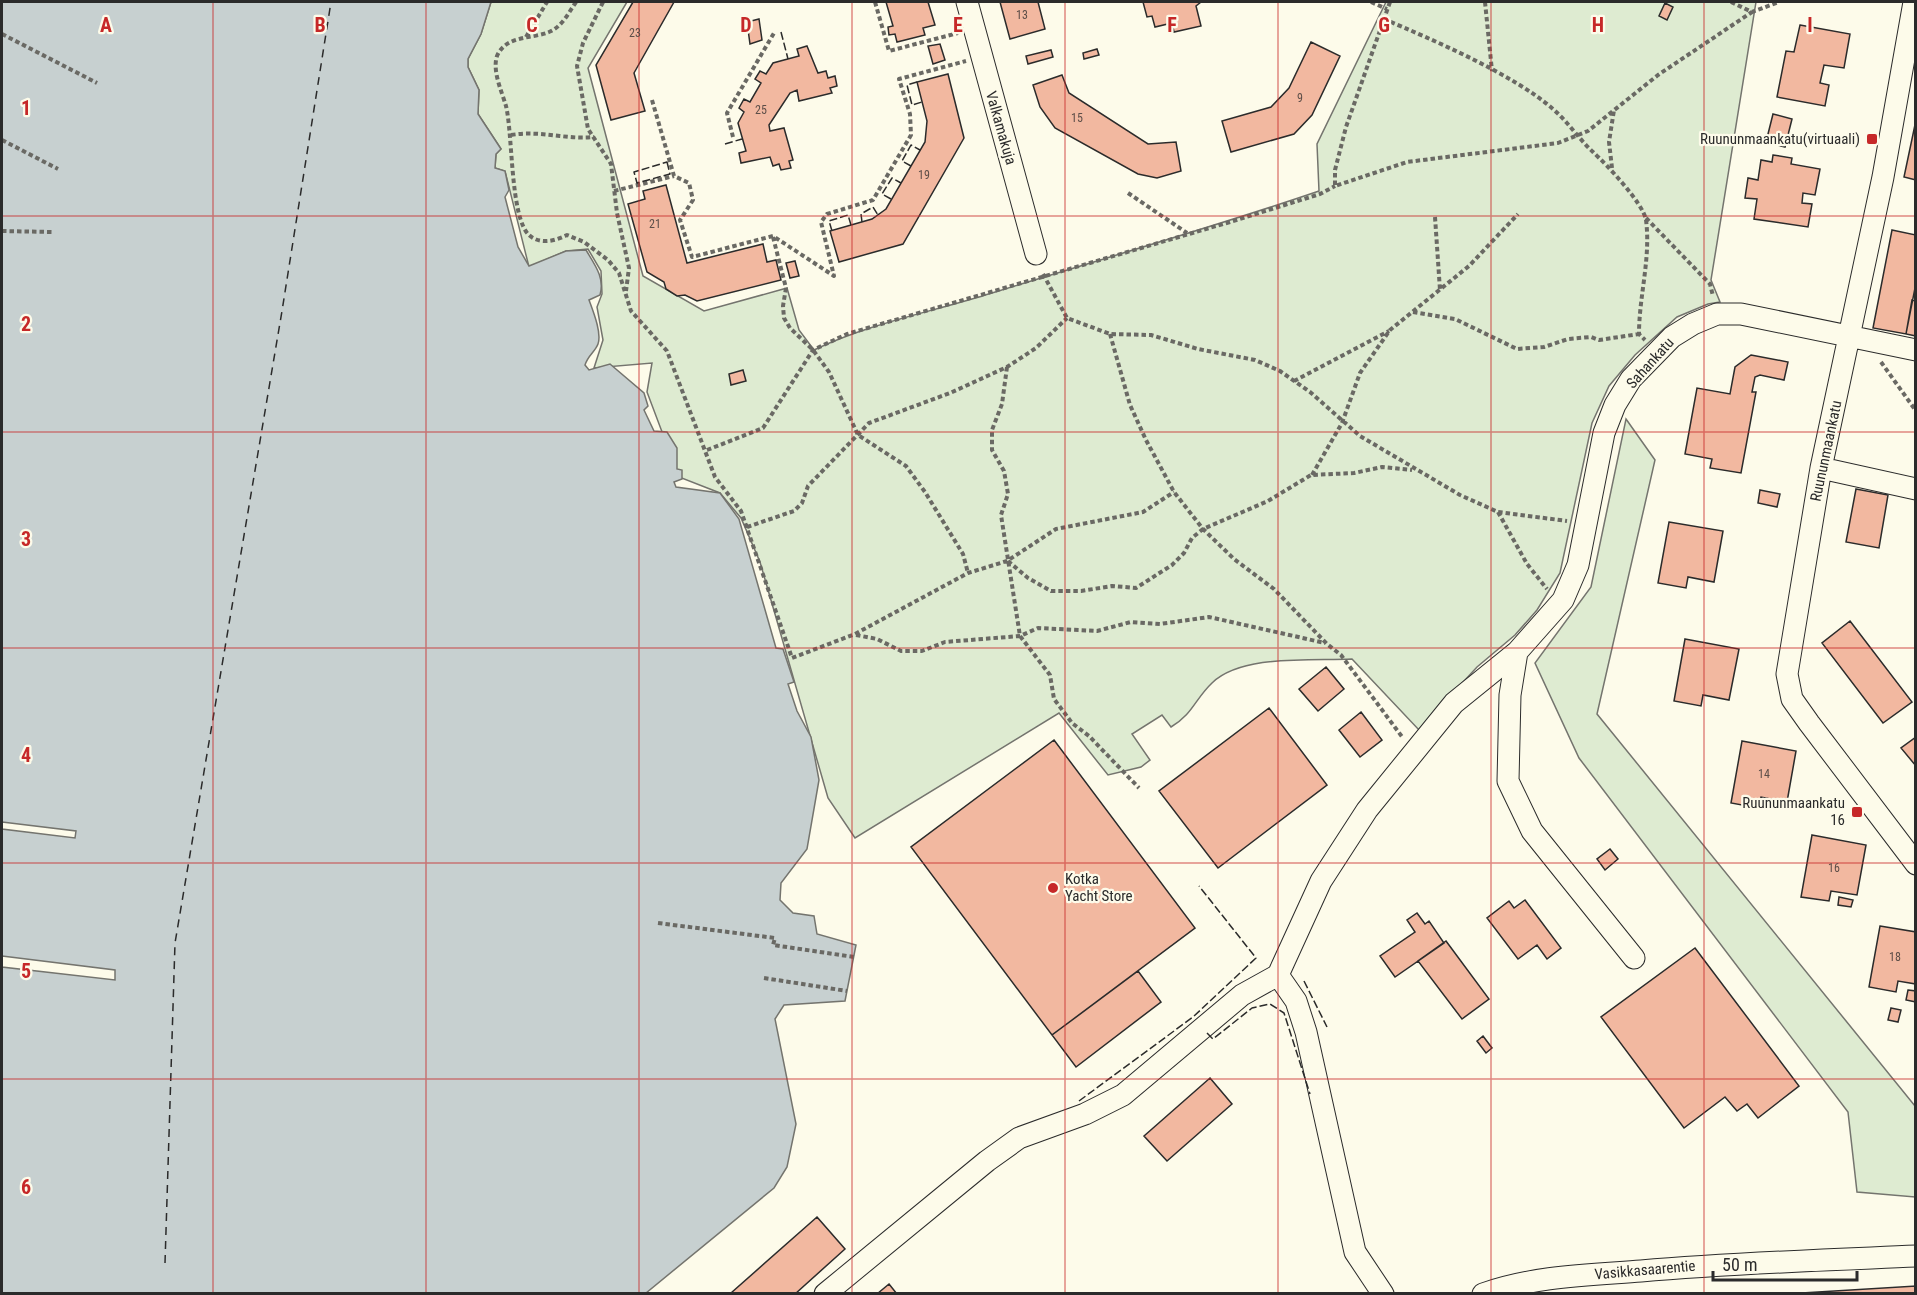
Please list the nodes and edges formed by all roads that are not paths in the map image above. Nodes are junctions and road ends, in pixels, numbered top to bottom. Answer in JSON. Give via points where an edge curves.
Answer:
{"nodes":[{"id":1,"x":966,"y":2,"type":"edge"},
{"id":2,"x":1914,"y":2,"type":"edge"},
{"id":3,"x":1036,"y":254,"type":"road end"},
{"id":4,"x":1850,"y":336,"type":"junction"},
{"id":5,"x":1916,"y":350,"type":"edge"},
{"id":6,"x":1821,"y":468,"type":"junction"},
{"id":7,"x":1916,"y":489,"type":"edge"},
{"id":8,"x":1517,"y":652,"type":"junction"},
{"id":9,"x":1916,"y":864,"type":"edge"},
{"id":10,"x":1634,"y":958,"type":"dead end"},
{"id":11,"x":1278,"y":975,"type":"junction"},
{"id":12,"x":1916,"y":1256,"type":"edge"},
{"id":13,"x":825,"y":1293,"type":"edge"},
{"id":14,"x":1383,"y":1293,"type":"edge"},
{"id":15,"x":1483,"y":1293,"type":"edge"}],
"edges":[{"from":1,"to":3,"type":"street","name":"Valkamakuja"},
{"from":2,"to":4,"type":"street","name":"Ruununmaankatu"},
{"from":4,"to":5,"type":"street","name":"Sahankatu"},
{"from":4,"to":6,"type":"street","name":"Ruununmaankatu"},
{"from":4,"to":8,"type":"street","name":"Sahankatu","via":[[1741,314],[1717,314],[1692,324],[1656,351],[1631,379],[1607,424],[1578,565],[1563,600]]},
{"from":6,"to":7,"type":"street"},
{"from":6,"to":9,"type":"street","name":"Ruununmaankatu","via":[[1790,648],[1788,688],[1809,723]]},
{"from":8,"to":10,"type":"street","via":[[1510,695],[1508,781],[1532,831]]},
{"from":8,"to":11,"type":"street","name":"Sahankatu","via":[[1454,703],[1367,810],[1321,881]]},
{"from":11,"to":13,"type":"street","via":[[1242,994],[1123,1095],[1011,1144]]},
{"from":11,"to":14,"type":"street","via":[[1296,1001],[1306,1032],[1355,1252]]},
{"from":12,"to":15,"type":"street","name":"Vasikkasaarentie","via":[[1732,1263],[1588,1275],[1535,1280]]}]}
